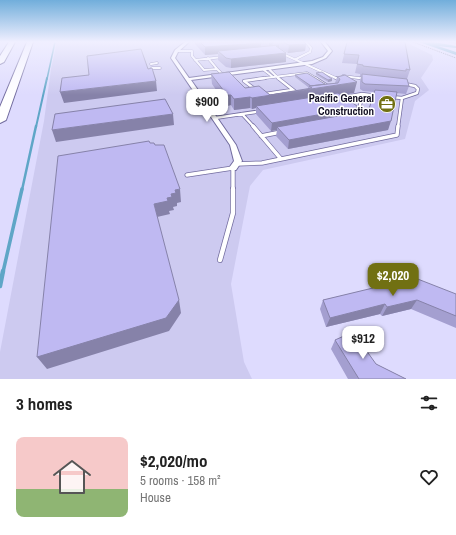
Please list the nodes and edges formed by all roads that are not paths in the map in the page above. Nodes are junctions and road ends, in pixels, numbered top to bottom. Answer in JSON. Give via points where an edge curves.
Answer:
{"nodes":[{"id":1,"x":23,"y":60,"type":"edge"},
{"id":2,"x":174,"y":60,"type":"edge"},
{"id":3,"x":195,"y":60,"type":"edge"},
{"id":4,"x":209,"y":60,"type":"edge"},
{"id":5,"x":297,"y":60,"type":"edge"},
{"id":6,"x":319,"y":60,"type":"edge"},
{"id":7,"x":158,"y":63,"type":"dead end"},
{"id":8,"x":151,"y":64,"type":"dead end"},
{"id":9,"x":307,"y":64,"type":"junction"},
{"id":10,"x":152,"y":68,"type":"edge"},
{"id":11,"x":160,"y":68,"type":"dead end"},
{"id":12,"x":217,"y":69,"type":"junction"},
{"id":13,"x":267,"y":70,"type":"junction"},
{"id":14,"x":223,"y":75,"type":"junction"},
{"id":15,"x":333,"y":75,"type":"junction"},
{"id":16,"x":276,"y":77,"type":"junction"},
{"id":17,"x":189,"y":79,"type":"junction"},
{"id":18,"x":368,"y":79,"type":"edge"},
{"id":19,"x":338,"y":83,"type":"edge"},
{"id":20,"x":399,"y":83,"type":"edge"},
{"id":21,"x":332,"y":84,"type":"edge"},
{"id":22,"x":327,"y":85,"type":"junction"},
{"id":23,"x":292,"y":90,"type":"junction"},
{"id":24,"x":356,"y":90,"type":"edge"},
{"id":25,"x":324,"y":92,"type":"edge"},
{"id":26,"x":300,"y":94,"type":"edge"},
{"id":27,"x":362,"y":94,"type":"junction"},
{"id":28,"x":382,"y":96,"type":"edge"},
{"id":29,"x":389,"y":97,"type":"edge"},
{"id":30,"x":402,"y":98,"type":"junction"},
{"id":31,"x":335,"y":99,"type":"edge"},
{"id":32,"x":268,"y":110,"type":"edge"},
{"id":33,"x":242,"y":114,"type":"junction"},
{"id":34,"x":215,"y":118,"type":"junction"},
{"id":35,"x":0,"y":120,"type":"edge"},
{"id":36,"x":350,"y":120,"type":"edge"},
{"id":37,"x":284,"y":132,"type":"edge"},
{"id":38,"x":261,"y":136,"type":"junction"},
{"id":39,"x":281,"y":159,"type":"junction"},
{"id":40,"x":235,"y":166,"type":"junction"},
{"id":41,"x":187,"y":175,"type":"dead end"},
{"id":42,"x":220,"y":260,"type":"dead end"}],
"edges":[{"from":1,"to":35,"type":"highway"},
{"from":2,"to":17,"type":"street"},
{"from":3,"to":12,"type":"lane","via":[[204,70]]},
{"from":4,"to":12,"type":"lane"},
{"from":5,"to":9,"type":"lane"},
{"from":6,"to":9,"type":"street"},
{"from":7,"to":8,"type":"lane"},
{"from":9,"to":13,"type":"street"},
{"from":9,"to":15,"type":"lane"},
{"from":10,"to":11,"type":"lane"},
{"from":12,"to":14,"type":"lane"},
{"from":13,"to":14,"type":"street"},
{"from":13,"to":16,"type":"lane"},
{"from":13,"to":16,"type":"lane","via":[[271,76]]},
{"from":14,"to":17,"type":"street"},
{"from":15,"to":18,"type":"lane"},
{"from":15,"to":19,"type":"lane","via":[[344,82]]},
{"from":16,"to":22,"type":"lane","via":[[307,73]]},
{"from":16,"to":23,"type":"lane"},
{"from":16,"to":23,"type":"lane","via":[[244,81],[261,95]]},
{"from":17,"to":34,"type":"street"},
{"from":20,"to":30,"type":"lane","via":[[418,89],[417,93]]},
{"from":21,"to":22,"type":"lane"},
{"from":22,"to":25,"type":"lane","via":[[333,90]]},
{"from":23,"to":26,"type":"lane"},
{"from":24,"to":27,"type":"lane"},
{"from":27,"to":28,"type":"lane"},
{"from":27,"to":31,"type":"lane"},
{"from":27,"to":36,"type":"lane","via":[[357,118]]},
{"from":29,"to":30,"type":"lane"},
{"from":30,"to":39,"type":"lane","via":[[398,135]]},
{"from":32,"to":33,"type":"lane"},
{"from":33,"to":34,"type":"lane"},
{"from":33,"to":38,"type":"lane"},
{"from":34,"to":40,"type":"street","via":[[233,145],[238,160]]},
{"from":37,"to":38,"type":"lane"},
{"from":38,"to":39,"type":"lane"},
{"from":39,"to":40,"type":"lane","via":[[262,164]]},
{"from":40,"to":41,"type":"lane"},
{"from":40,"to":42,"type":"lane","via":[[233,213]]}]}
